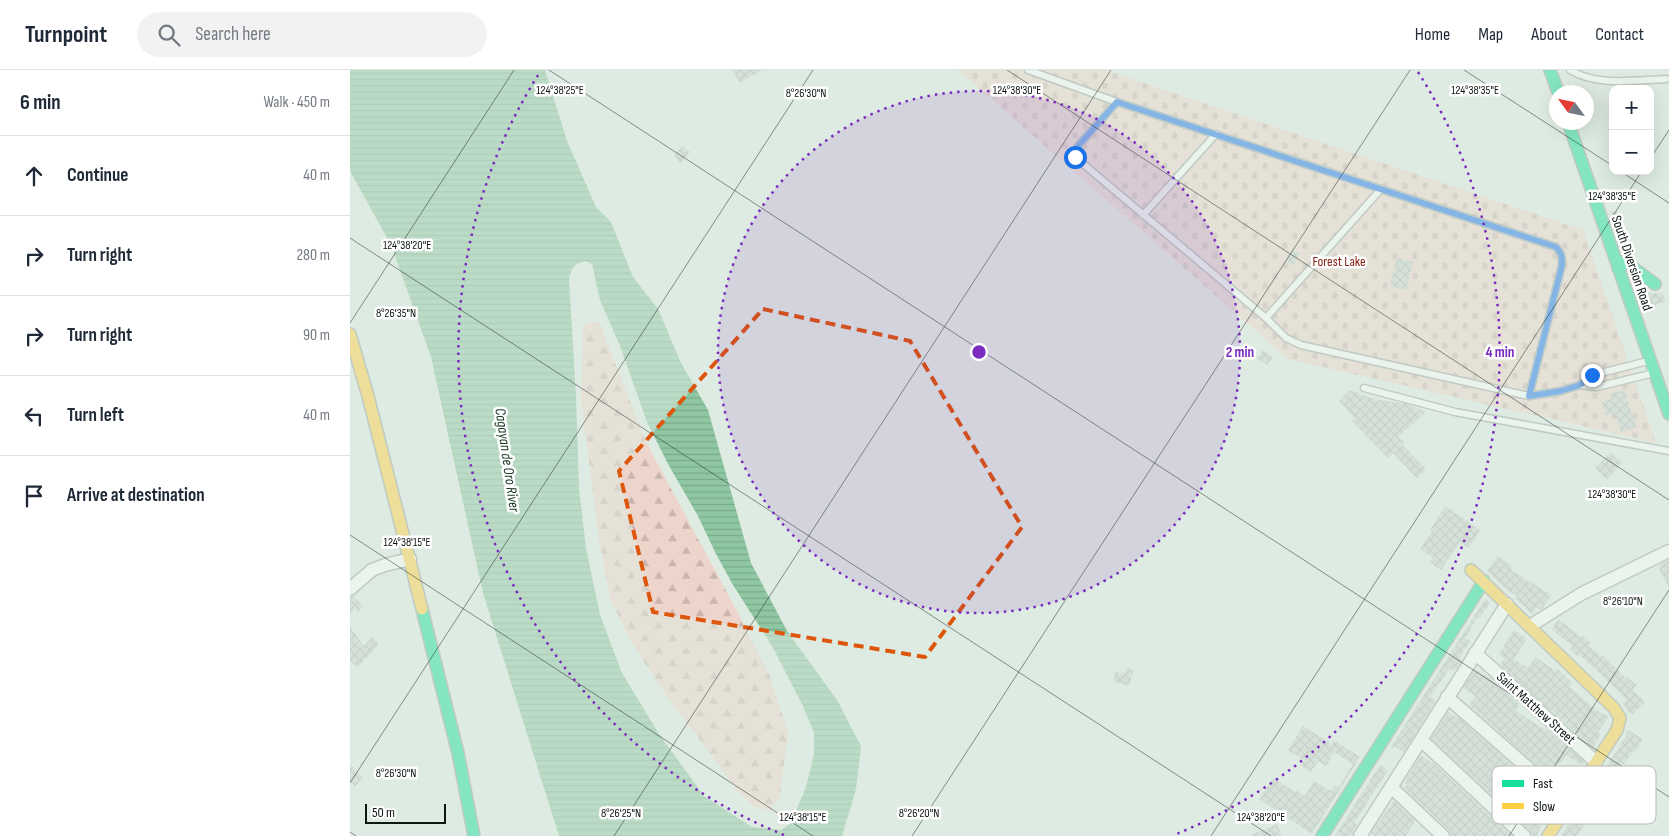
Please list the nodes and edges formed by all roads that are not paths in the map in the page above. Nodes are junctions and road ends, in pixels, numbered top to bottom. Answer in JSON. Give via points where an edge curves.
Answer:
{"nodes":[{"id":1,"x":1028,"y":70,"type":"edge"},
{"id":2,"x":1550,"y":70,"type":"edge"},
{"id":3,"x":1570,"y":70,"type":"edge"},
{"id":4,"x":1666,"y":79,"type":"dead end"},
{"id":5,"x":1555,"y":85,"type":"edge"},
{"id":6,"x":1117,"y":102,"type":"junction"},
{"id":7,"x":1571,"y":130,"type":"edge"},
{"id":8,"x":1216,"y":134,"type":"junction"},
{"id":9,"x":1381,"y":189,"type":"junction"},
{"id":10,"x":1143,"y":215,"type":"junction"},
{"id":11,"x":1618,"y":268,"type":"junction"},
{"id":12,"x":1655,"y":284,"type":"dead end"},
{"id":13,"x":1266,"y":318,"type":"junction"},
{"id":14,"x":350,"y":334,"type":"edge"},
{"id":15,"x":1650,"y":360,"type":"junction"},
{"id":16,"x":1654,"y":373,"type":"junction"},
{"id":17,"x":1580,"y":385,"type":"junction"},
{"id":18,"x":1364,"y":388,"type":"dead end"},
{"id":19,"x":1529,"y":396,"type":"junction"},
{"id":20,"x":1669,"y":414,"type":"edge"},
{"id":21,"x":1669,"y":451,"type":"edge"},
{"id":22,"x":1669,"y":551,"type":"edge"},
{"id":23,"x":410,"y":558,"type":"junction"},
{"id":24,"x":1471,"y":570,"type":"dead end"},
{"id":25,"x":1484,"y":581,"type":"junction"},
{"id":26,"x":350,"y":589,"type":"edge"},
{"id":27,"x":1507,"y":604,"type":"junction"},
{"id":28,"x":1530,"y":626,"type":"junction"},
{"id":29,"x":1476,"y":653,"type":"junction"},
{"id":30,"x":1447,"y":697,"type":"junction"},
{"id":31,"x":1421,"y":740,"type":"junction"},
{"id":32,"x":1596,"y":762,"type":"junction"},
{"id":33,"x":1526,"y":766,"type":"edge"},
{"id":34,"x":1593,"y":766,"type":"edge"},
{"id":35,"x":1391,"y":786,"type":"junction"},
{"id":36,"x":1492,"y":806,"type":"edge"},
{"id":37,"x":1511,"y":824,"type":"edge"},
{"id":38,"x":1556,"y":824,"type":"edge"},
{"id":39,"x":1364,"y":834,"type":"edge"},
{"id":40,"x":474,"y":836,"type":"edge"},
{"id":41,"x":1322,"y":836,"type":"edge"},
{"id":42,"x":1443,"y":836,"type":"edge"},
{"id":43,"x":1524,"y":836,"type":"edge"},
{"id":44,"x":1548,"y":836,"type":"edge"}],
"edges":[{"from":1,"to":6,"type":"lane"},
{"from":2,"to":5,"type":"street"},
{"from":3,"to":4,"type":"lane","via":[[1592,79]]},
{"from":6,"to":8,"type":"lane"},
{"from":6,"to":10,"type":"lane","via":[[1078,146],[1075,157]]},
{"from":7,"to":11,"type":"street","name":"South Diversion Road"},
{"from":8,"to":9,"type":"lane"},
{"from":8,"to":10,"type":"lane"},
{"from":9,"to":13,"type":"lane"},
{"from":9,"to":19,"type":"lane","via":[[1560,251],[1562,265]]},
{"from":10,"to":13,"type":"lane"},
{"from":11,"to":12,"type":"street","via":[[1621,262],[1628,264]]},
{"from":11,"to":15,"type":"street","name":"South Diversion Road"},
{"from":13,"to":19,"type":"lane","via":[[1286,338],[1301,345]]},
{"from":14,"to":23,"type":"street"},
{"from":15,"to":16,"type":"street","name":"South Diversion Road"},
{"from":15,"to":17,"type":"lane","via":[[1592,375]]},
{"from":16,"to":17,"type":"lane","via":[[1597,387]]},
{"from":16,"to":20,"type":"street","name":"South Diversion Road"},
{"from":17,"to":19,"type":"lane"},
{"from":18,"to":21,"type":"lane","via":[[1455,412]]},
{"from":22,"to":28,"type":"street","via":[[1581,594]]},
{"from":23,"to":26,"type":"street","via":[[372,570]]},
{"from":23,"to":40,"type":"street","via":[[458,753]]},
{"from":24,"to":25,"type":"street"},
{"from":25,"to":27,"type":"street"},
{"from":25,"to":41,"type":"street"},
{"from":27,"to":28,"type":"street"},
{"from":27,"to":29,"type":"street"},
{"from":28,"to":32,"type":"street","via":[[1618,712],[1620,723]]},
{"from":29,"to":30,"type":"street"},
{"from":29,"to":32,"type":"street","name":"Saint Matthew Street"},
{"from":30,"to":31,"type":"street"},
{"from":30,"to":33,"type":"street"},
{"from":31,"to":35,"type":"street"},
{"from":31,"to":36,"type":"street"},
{"from":32,"to":34,"type":"street"},
{"from":35,"to":39,"type":"street"},
{"from":35,"to":42,"type":"street"},
{"from":37,"to":43,"type":"street"},
{"from":38,"to":44,"type":"street"}]}
